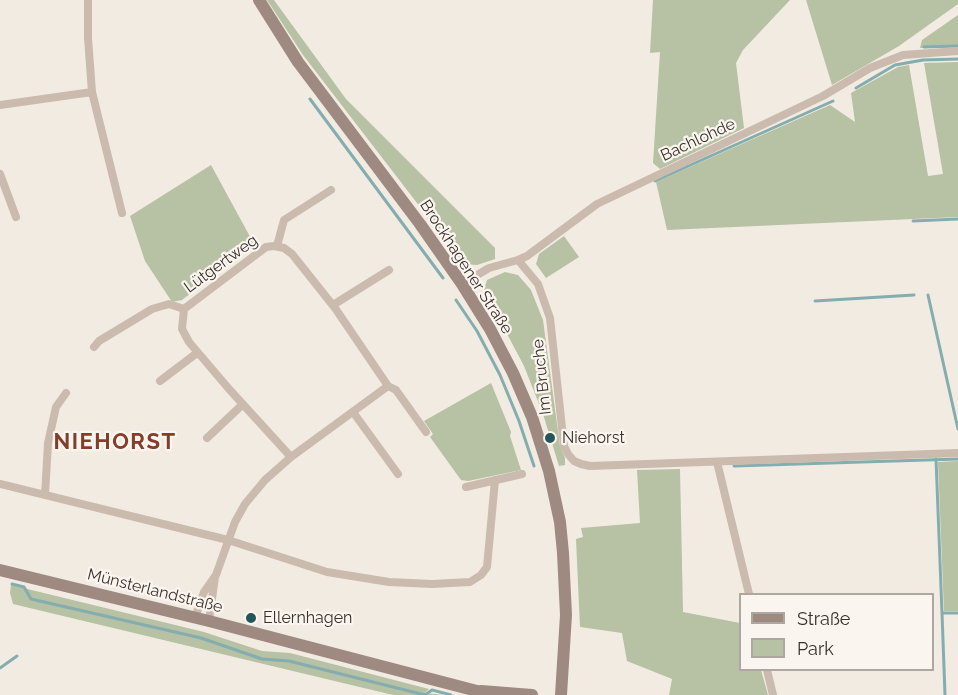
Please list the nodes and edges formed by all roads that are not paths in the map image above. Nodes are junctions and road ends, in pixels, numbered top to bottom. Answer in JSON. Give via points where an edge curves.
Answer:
{"nodes":[{"id":1,"x":88,"y":0,"type":"edge"},
{"id":2,"x":259,"y":0,"type":"edge"},
{"id":3,"x":958,"y":51,"type":"edge"},
{"id":4,"x":92,"y":92,"type":"junction"},
{"id":5,"x":0,"y":105,"type":"edge"},
{"id":6,"x":0,"y":174,"type":"edge"},
{"id":7,"x":331,"y":190,"type":"dead end"},
{"id":8,"x":122,"y":213,"type":"dead end"},
{"id":9,"x":16,"y":218,"type":"dead end"},
{"id":10,"x":278,"y":246,"type":"junction"},
{"id":11,"x":518,"y":260,"type":"junction"},
{"id":12,"x":389,"y":270,"type":"dead end"},
{"id":13,"x":462,"y":284,"type":"junction"},
{"id":14,"x":333,"y":305,"type":"junction"},
{"id":15,"x":184,"y":309,"type":"junction"},
{"id":16,"x":94,"y":347,"type":"dead end"},
{"id":17,"x":197,"y":353,"type":"junction"},
{"id":18,"x":160,"y":381,"type":"dead end"},
{"id":19,"x":388,"y":386,"type":"junction"},
{"id":20,"x":66,"y":393,"type":"dead end"},
{"id":21,"x":242,"y":405,"type":"junction"},
{"id":22,"x":353,"y":412,"type":"junction"},
{"id":23,"x":426,"y":432,"type":"dead end"},
{"id":24,"x":207,"y":438,"type":"dead end"},
{"id":25,"x":958,"y":453,"type":"edge"},
{"id":26,"x":291,"y":457,"type":"junction"},
{"id":27,"x":717,"y":462,"type":"junction"},
{"id":28,"x":398,"y":474,"type":"dead end"},
{"id":29,"x":522,"y":474,"type":"dead end"},
{"id":30,"x":495,"y":480,"type":"junction"},
{"id":31,"x":0,"y":484,"type":"edge"},
{"id":32,"x":466,"y":486,"type":"dead end"},
{"id":33,"x":45,"y":495,"type":"junction"},
{"id":34,"x":228,"y":540,"type":"junction"},
{"id":35,"x":0,"y":570,"type":"edge"},
{"id":36,"x":216,"y":575,"type":"junction"},
{"id":37,"x":749,"y":593,"type":"edge"},
{"id":38,"x":195,"y":618,"type":"junction"},
{"id":39,"x":209,"y":621,"type":"junction"},
{"id":40,"x":767,"y":671,"type":"edge"},
{"id":41,"x":482,"y":693,"type":"edge"},
{"id":42,"x":532,"y":695,"type":"edge"},
{"id":43,"x":561,"y":695,"type":"edge"},
{"id":44,"x":773,"y":695,"type":"edge"}],
"edges":[{"from":1,"to":4,"type":"street"},
{"from":2,"to":13,"type":"main road","name":"Brockhagener Straße","via":[[298,62]]},
{"from":3,"to":11,"type":"street","name":"Bachlohde","via":[[903,55],[870,68],[823,96],[597,204]]},
{"from":4,"to":5,"type":"street"},
{"from":4,"to":8,"type":"street"},
{"from":6,"to":9,"type":"street"},
{"from":7,"to":10,"type":"street","name":"Lütgertweg","via":[[285,220]]},
{"from":10,"to":14,"type":"street","name":"Lütgertweg","via":[[292,254]]},
{"from":10,"to":15,"type":"street","name":"Lütgertweg","via":[[266,247]]},
{"from":11,"to":13,"type":"street","name":"Bachlohde","via":[[489,268]]},
{"from":11,"to":27,"type":"street","name":"Im Bruche","via":[[538,284],[550,318],[564,446],[574,461],[590,466]]},
{"from":12,"to":14,"type":"street"},
{"from":13,"to":43,"type":"main road","name":"Brockhagener Straße","via":[[513,374],[549,471],[560,522],[566,584]]},
{"from":14,"to":19,"type":"street","name":"Lütgertweg"},
{"from":15,"to":16,"type":"street","name":"Lütgertweg","via":[[169,303],[152,309]]},
{"from":15,"to":17,"type":"street","name":"Lütgertweg","via":[[182,329]]},
{"from":17,"to":18,"type":"street"},
{"from":17,"to":21,"type":"street","name":"Lütgertweg"},
{"from":19,"to":22,"type":"street"},
{"from":19,"to":23,"type":"street","name":"Lütgertweg","via":[[396,390]]},
{"from":20,"to":33,"type":"street","via":[[57,407],[48,442]]},
{"from":21,"to":24,"type":"street"},
{"from":21,"to":26,"type":"street","name":"Lütgertweg"},
{"from":22,"to":26,"type":"street"},
{"from":22,"to":28,"type":"street"},
{"from":25,"to":27,"type":"street","name":"Im Bruche"},
{"from":26,"to":34,"type":"street","via":[[245,504]]},
{"from":27,"to":37,"type":"street"},
{"from":29,"to":30,"type":"street"},
{"from":30,"to":32,"type":"street"},
{"from":30,"to":34,"type":"street","via":[[487,567],[470,582],[358,578],[302,565]]},
{"from":31,"to":33,"type":"street"},
{"from":33,"to":34,"type":"street"},
{"from":34,"to":36,"type":"street"},
{"from":35,"to":38,"type":"main road","name":"Münsterlandstraße"},
{"from":36,"to":38,"type":"street","via":[[204,592]]},
{"from":36,"to":39,"type":"street"},
{"from":38,"to":39,"type":"main road","name":"Münsterlandstraße"},
{"from":39,"to":41,"type":"main road","name":"Münsterlandstraße"},
{"from":40,"to":44,"type":"street"},
{"from":41,"to":42,"type":"main road","name":"Münsterlandstraße"}]}
